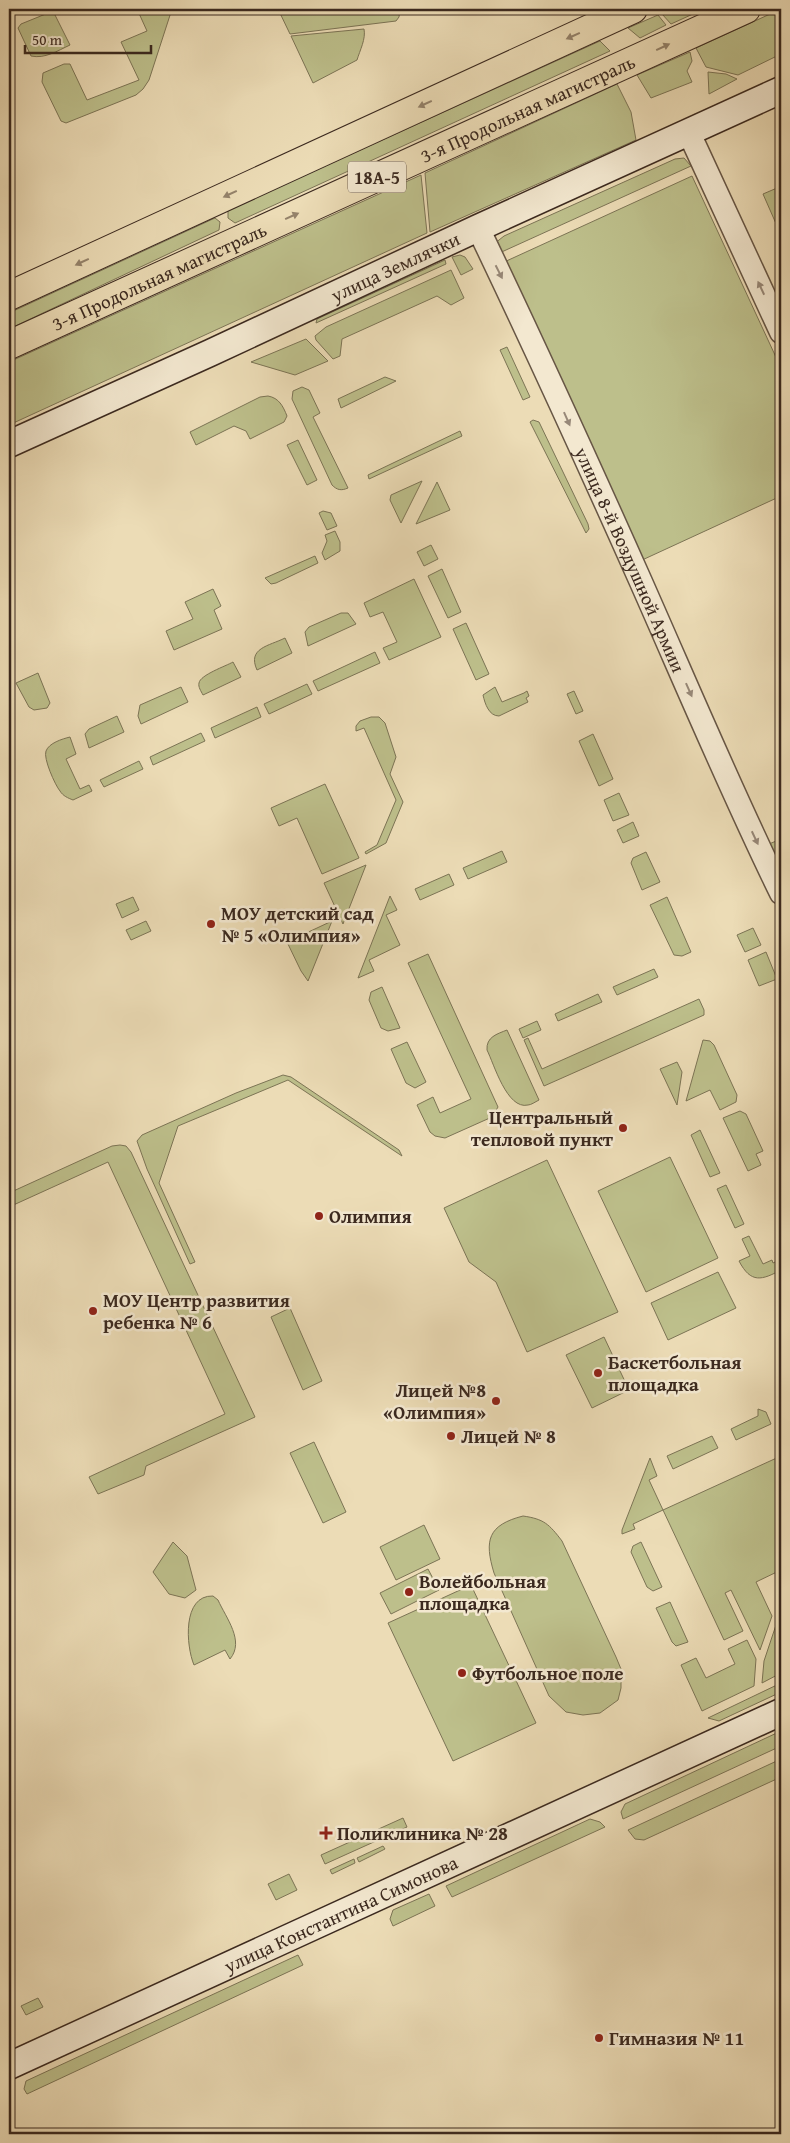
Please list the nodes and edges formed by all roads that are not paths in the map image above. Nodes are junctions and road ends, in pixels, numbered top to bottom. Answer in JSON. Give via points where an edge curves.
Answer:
{"nodes":[{"id":1,"x":633,"y":9,"type":"edge"},
{"id":2,"x":746,"y":9,"type":"edge"},
{"id":3,"x":597,"y":16,"type":"edge"},
{"id":4,"x":781,"y":90,"type":"edge"},
{"id":5,"x":689,"y":133,"type":"junction"},
{"id":6,"x":478,"y":228,"type":"junction"},
{"id":7,"x":9,"y":296,"type":"edge"},
{"id":8,"x":781,"y":332,"type":"edge"},
{"id":9,"x":9,"y":345,"type":"edge"},
{"id":10,"x":9,"y":444,"type":"edge"},
{"id":11,"x":781,"y":893,"type":"edge"},
{"id":12,"x":781,"y":1712,"type":"edge"},
{"id":13,"x":9,"y":2066,"type":"edge"}],
"edges":[{"from":1,"to":3,"type":"highway","number":"18А-5"},
{"from":9,"to":2,"type":"highway","name":"3-я Продольная магистраль","number":"18А-5","one_way":true},
{"from":3,"to":7,"type":"highway","number":"18А-5","one_way":true},
{"from":4,"to":5,"type":"main road","name":"улица Землячки"},
{"from":5,"to":6,"type":"main road","name":"улица Землячки"},
{"from":8,"to":5,"type":"street","one_way":true},
{"from":6,"to":10,"type":"main road","name":"улица Землячки"},
{"from":6,"to":11,"type":"street","name":"улица 8-й Воздушной Армии","one_way":true},
{"from":12,"to":13,"type":"main road","name":"улица Константина Симонова"}]}
